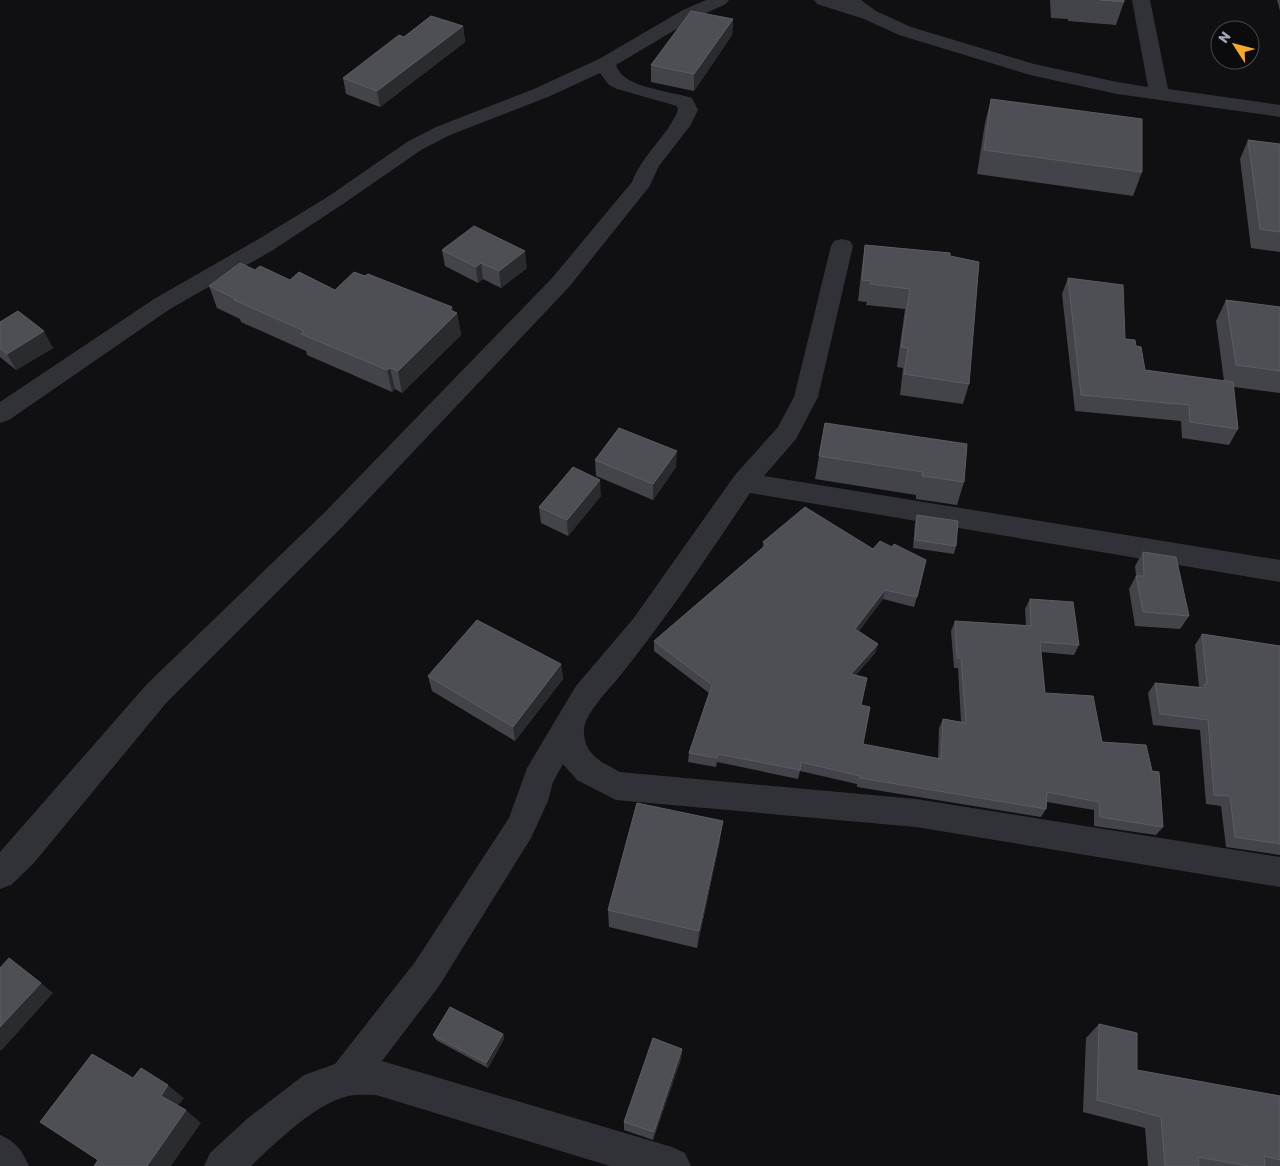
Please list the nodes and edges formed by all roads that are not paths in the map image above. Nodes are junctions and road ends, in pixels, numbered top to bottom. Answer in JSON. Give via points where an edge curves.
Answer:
{"nodes":[{"id":1,"x":720,"y":0,"type":"edge"},
{"id":2,"x":823,"y":0,"type":"edge"},
{"id":3,"x":850,"y":0,"type":"edge"},
{"id":4,"x":1142,"y":0,"type":"edge"},
{"id":5,"x":870,"y":15,"type":"junction"},
{"id":6,"x":606,"y":63,"type":"junction"},
{"id":7,"x":1159,"y":94,"type":"junction"},
{"id":8,"x":1280,"y":111,"type":"edge"},
{"id":9,"x":842,"y":246,"type":"dead end"},
{"id":10,"x":0,"y":414,"type":"edge"},
{"id":11,"x":744,"y":482,"type":"junction"},
{"id":12,"x":1279,"y":572,"type":"edge"},
{"id":13,"x":569,"y":726,"type":"junction"},
{"id":14,"x":1280,"y":872,"type":"edge"},
{"id":15,"x":0,"y":874,"type":"edge"},
{"id":16,"x":347,"y":1078,"type":"junction"},
{"id":17,"x":0,"y":1154,"type":"edge"},
{"id":18,"x":10,"y":1166,"type":"edge"},
{"id":19,"x":223,"y":1166,"type":"edge"},
{"id":20,"x":672,"y":1166,"type":"edge"}],
"edges":[{"from":1,"to":6,"type":"street","via":[[689,14]]},
{"from":2,"to":5,"type":"street"},
{"from":3,"to":5,"type":"street"},
{"from":4,"to":7,"type":"street"},
{"from":5,"to":7,"type":"street","via":[[905,31],[1030,69]]},
{"from":6,"to":10,"type":"street","via":[[414,146],[265,245],[162,304]]},
{"from":6,"to":15,"type":"street","via":[[609,74],[622,84],[685,102],[688,110],[683,122],[649,165],[642,183],[561,282],[334,519],[157,693],[22,853]]},
{"from":7,"to":8,"type":"street"},
{"from":9,"to":11,"type":"street","via":[[806,397],[787,433]]},
{"from":11,"to":12,"type":"street"},
{"from":11,"to":13,"type":"street","via":[[643,627],[586,695]]},
{"from":13,"to":14,"type":"street","via":[[570,750],[588,770],[616,786],[916,813]]},
{"from":13,"to":16,"type":"street","via":[[538,778],[520,828],[427,974]]},
{"from":16,"to":19,"type":"street","via":[[317,1088],[261,1131]]},
{"from":16,"to":20,"type":"street","via":[[376,1077]]},
{"from":17,"to":18,"type":"street"}]}
